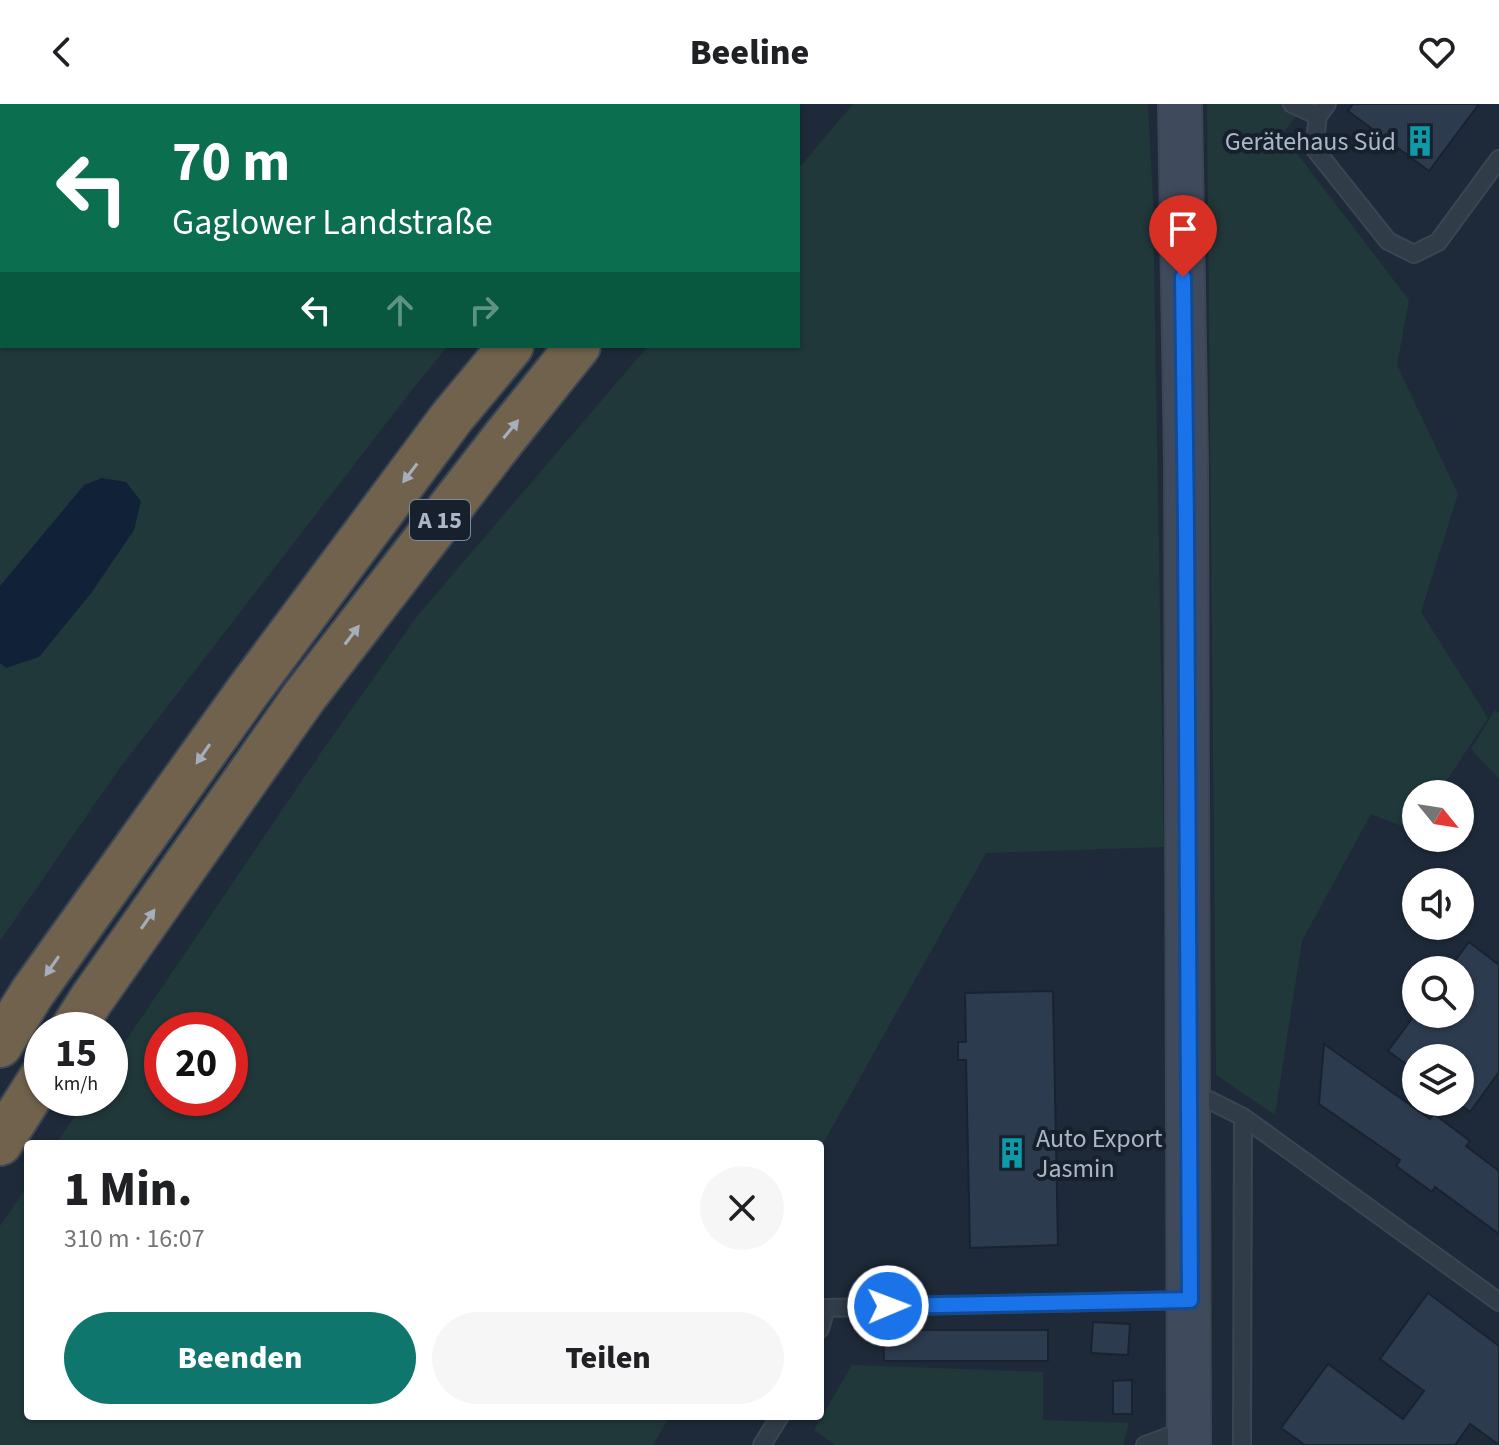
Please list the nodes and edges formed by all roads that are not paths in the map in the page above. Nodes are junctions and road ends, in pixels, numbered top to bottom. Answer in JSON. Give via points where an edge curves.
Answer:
{"nodes":[{"id":1,"x":1180,"y":104,"type":"edge"},
{"id":2,"x":1292,"y":104,"type":"edge"},
{"id":3,"x":1322,"y":110,"type":"edge"},
{"id":4,"x":1499,"y":159,"type":"edge"},
{"id":5,"x":509,"y":348,"type":"edge"},
{"id":6,"x":576,"y":348,"type":"edge"},
{"id":7,"x":83,"y":1012,"type":"edge"},
{"id":8,"x":0,"y":1045,"type":"edge"},
{"id":9,"x":1189,"y":1100,"type":"junction"},
{"id":10,"x":24,"y":1105,"type":"edge"},
{"id":11,"x":1243,"y":1117,"type":"junction"},
{"id":12,"x":0,"y":1143,"type":"edge"},
{"id":13,"x":1190,"y":1300,"type":"junction"},
{"id":14,"x":1499,"y":1302,"type":"edge"},
{"id":15,"x":824,"y":1315,"type":"edge"},
{"id":16,"x":778,"y":1420,"type":"edge"},
{"id":17,"x":1189,"y":1437,"type":"edge"},
{"id":18,"x":762,"y":1445,"type":"edge"},
{"id":19,"x":1145,"y":1445,"type":"edge"},
{"id":20,"x":1242,"y":1445,"type":"edge"}],
"edges":[{"from":1,"to":9,"type":"main road"},
{"from":2,"to":3,"type":"lane"},
{"from":3,"to":4,"type":"lane","via":[[1314,148],[1388,241],[1414,254],[1438,242]]},
{"from":5,"to":8,"type":"highway","number":"A 15","one_way":true,"via":[[248,691]]},
{"from":7,"to":6,"type":"highway","number":"A 15","one_way":true,"via":[[304,697]]},
{"from":9,"to":11,"type":"lane","via":[[1209,1100]]},
{"from":9,"to":13,"type":"main road"},
{"from":10,"to":12,"type":"highway"},
{"from":11,"to":14,"type":"lane"},
{"from":11,"to":20,"type":"lane"},
{"from":13,"to":15,"type":"lane","via":[[826,1308]]},
{"from":13,"to":17,"type":"main road"},
{"from":16,"to":18,"type":"lane"},
{"from":17,"to":19,"type":"lane"}]}
